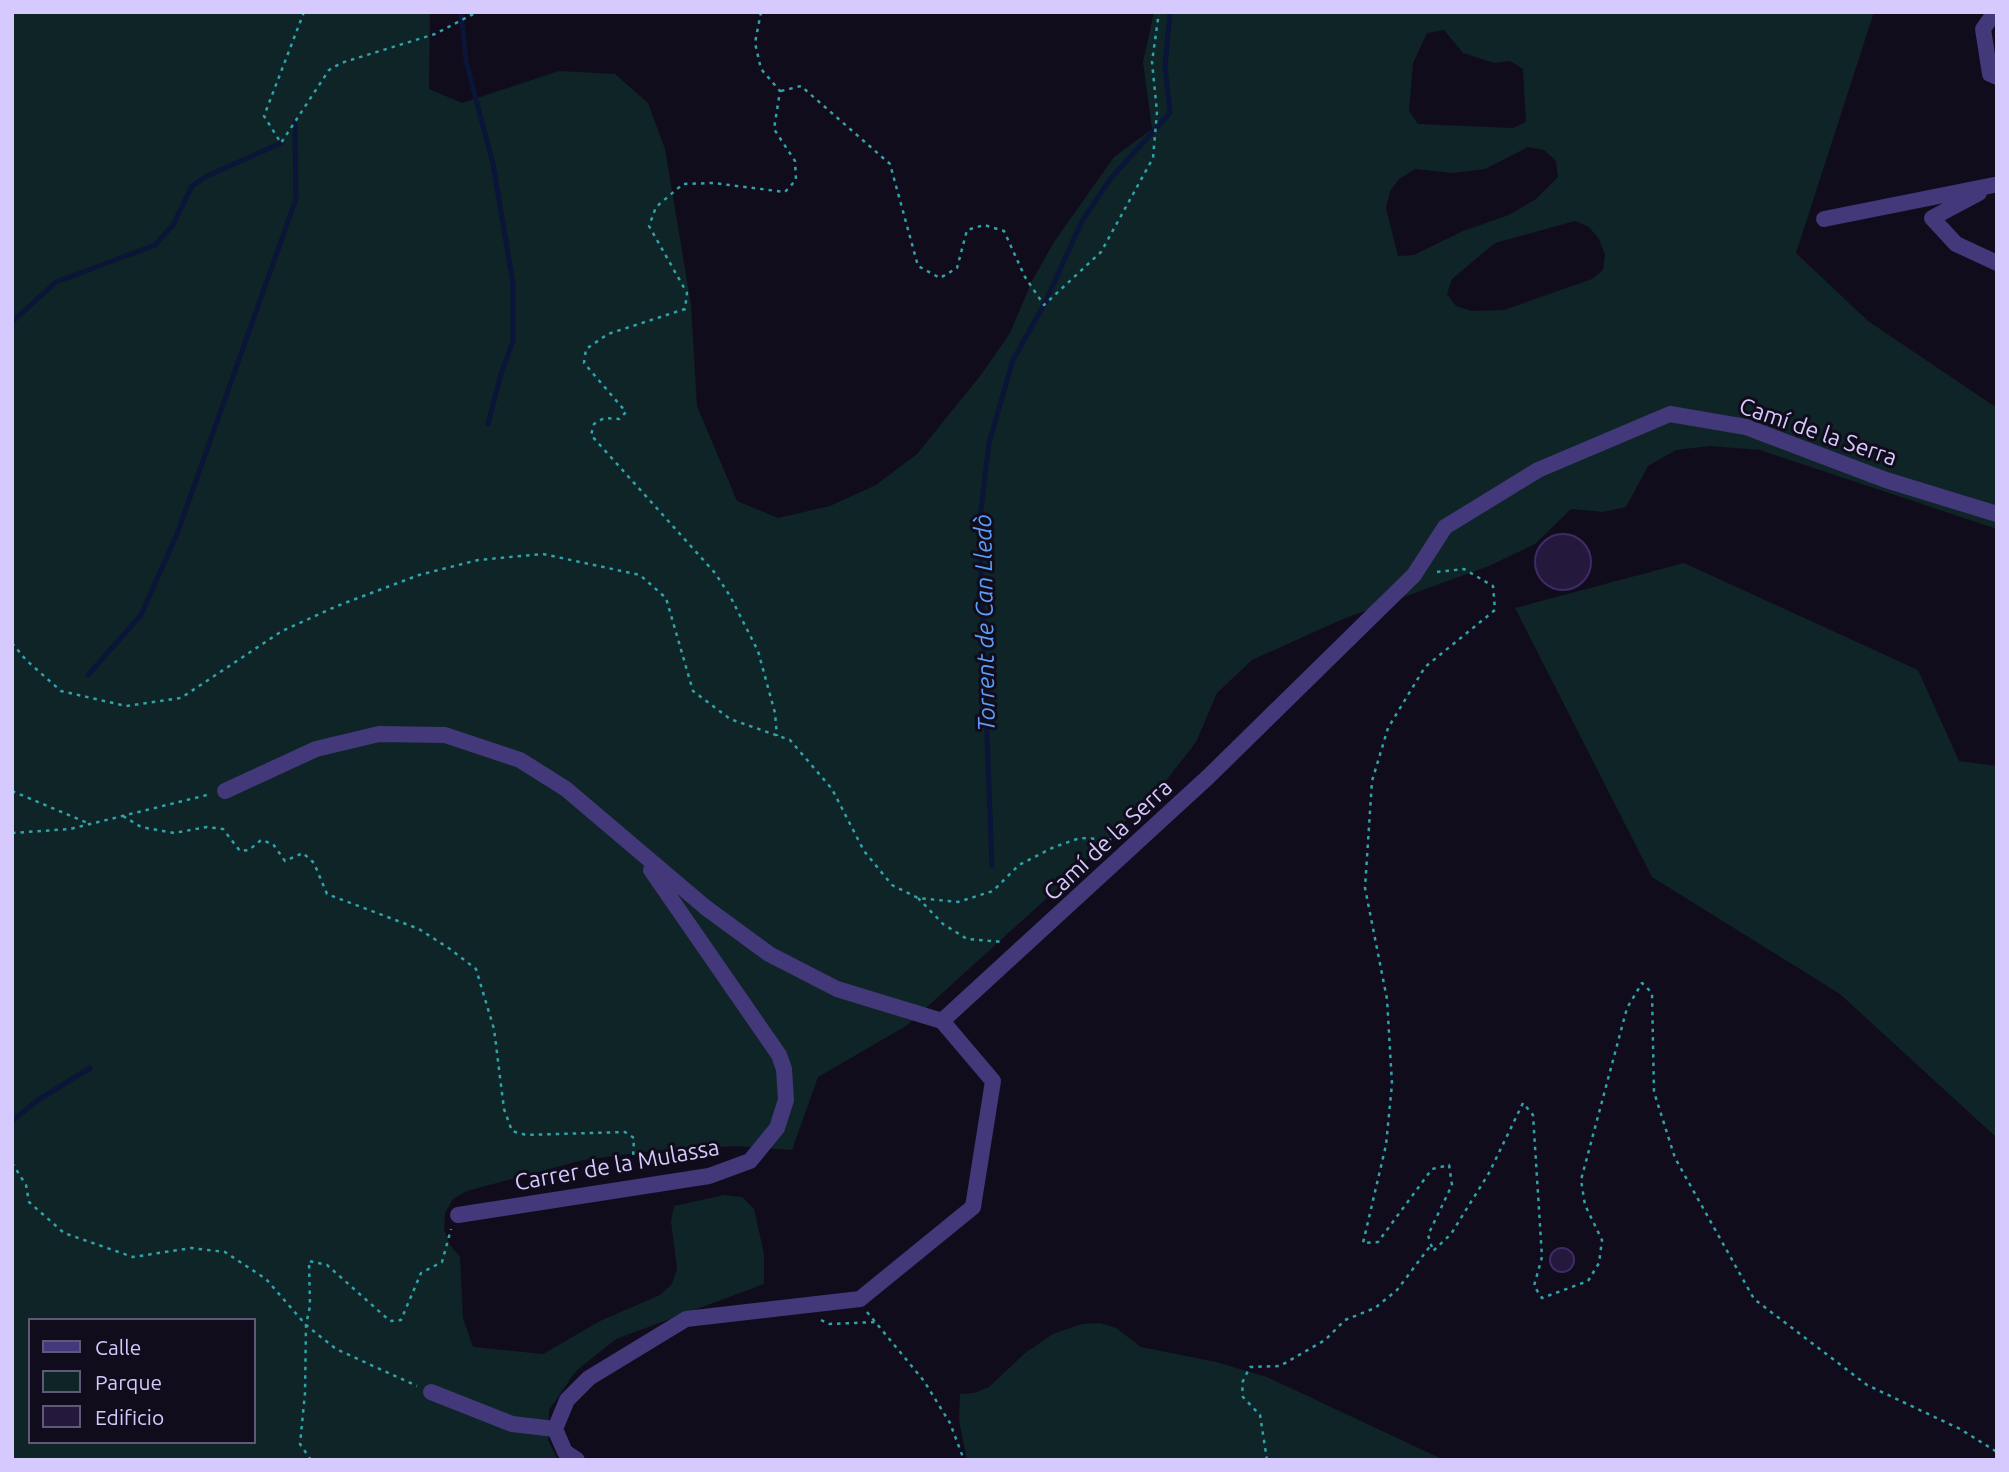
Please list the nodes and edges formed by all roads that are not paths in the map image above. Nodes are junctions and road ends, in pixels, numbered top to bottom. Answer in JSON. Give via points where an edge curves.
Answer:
{"nodes":[{"id":1,"x":1995,"y":12,"type":"edge"},
{"id":2,"x":1997,"y":77,"type":"edge"},
{"id":3,"x":1995,"y":186,"type":"edge"},
{"id":4,"x":1824,"y":219,"type":"dead end"},
{"id":5,"x":1997,"y":263,"type":"edge"},
{"id":6,"x":1997,"y":514,"type":"edge"},
{"id":7,"x":225,"y":791,"type":"road end"},
{"id":8,"x":636,"y":849,"type":"junction"},
{"id":9,"x":942,"y":1021,"type":"junction"},
{"id":10,"x":458,"y":1215,"type":"road end"},
{"id":11,"x":431,"y":1392,"type":"road end"},
{"id":12,"x":555,"y":1429,"type":"junction"},
{"id":13,"x":577,"y":1460,"type":"edge"}],
"edges":[{"from":1,"to":2,"type":"street","via":[[1983,29],[1990,74]]},
{"from":3,"to":4,"type":"street"},
{"from":3,"to":5,"type":"street","via":[[1932,218],[1955,244]]},
{"from":6,"to":9,"type":"street","name":"Camí de la Serra","via":[[1886,480],[1746,427],[1670,414],[1538,470],[1445,527],[1414,575],[1149,835]]},
{"from":7,"to":8,"type":"street","via":[[316,749],[379,734],[445,735],[520,760],[566,789]]},
{"from":8,"to":9,"type":"street","via":[[769,954],[837,989]]},
{"from":8,"to":10,"type":"street","name":"Carrer de la Mulassa","via":[[772,1042],[784,1069],[784,1113],[758,1154],[736,1168]]},
{"from":9,"to":12,"type":"street","via":[[993,1081],[973,1207],[860,1299],[686,1319],[589,1378],[567,1399]]},
{"from":11,"to":12,"type":"street","via":[[512,1424]]},
{"from":12,"to":13,"type":"street","via":[[565,1451]]}]}
